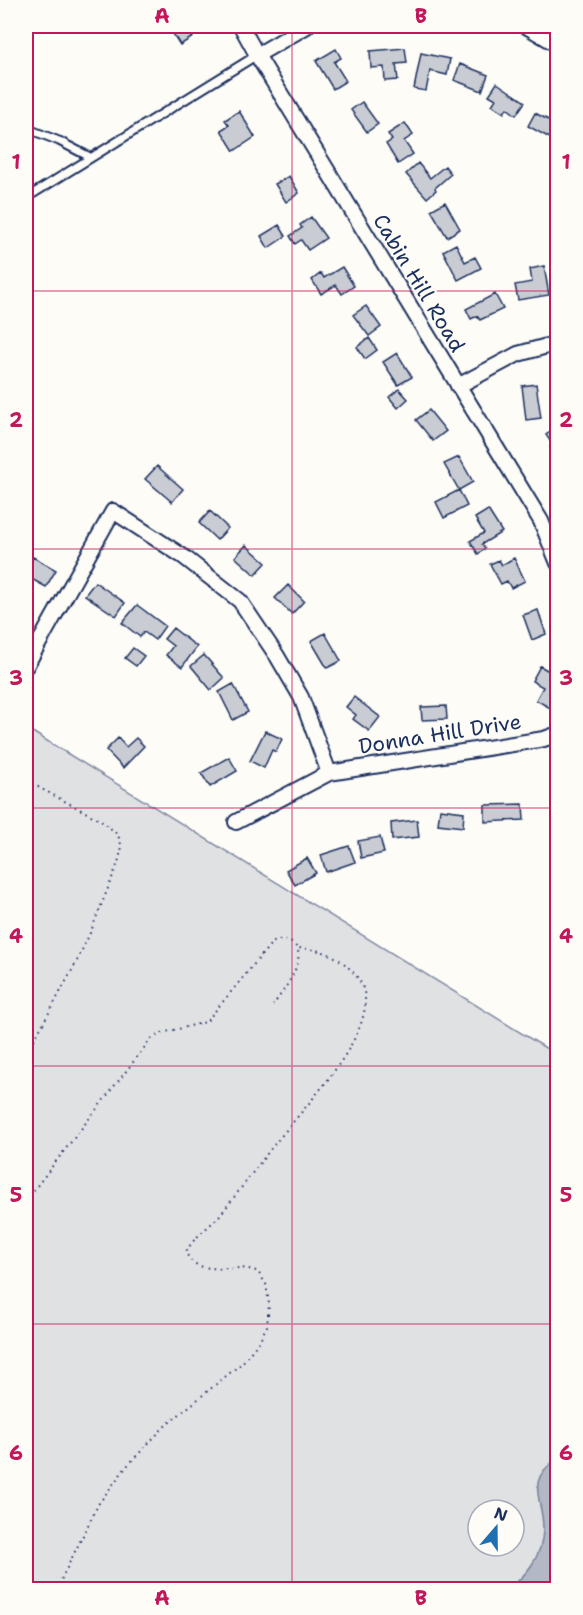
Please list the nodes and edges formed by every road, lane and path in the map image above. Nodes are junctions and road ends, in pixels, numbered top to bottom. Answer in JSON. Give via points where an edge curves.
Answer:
{"nodes":[{"id":1,"x":241,"y":26,"type":"edge"},
{"id":2,"x":307,"y":26,"type":"edge"},
{"id":3,"x":526,"y":26,"type":"edge"},
{"id":4,"x":558,"y":45,"type":"edge"},
{"id":5,"x":257,"y":55,"type":"junction"},
{"id":6,"x":26,"y":128,"type":"edge"},
{"id":7,"x":90,"y":157,"type":"junction"},
{"id":8,"x":26,"y":198,"type":"edge"},
{"id":9,"x":558,"y":343,"type":"edge"},
{"id":10,"x":458,"y":386,"type":"junction"},
{"id":11,"x":558,"y":563,"type":"edge"},
{"id":12,"x":26,"y":666,"type":"edge"},
{"id":13,"x":558,"y":735,"type":"edge"},
{"id":14,"x":329,"y":773,"type":"junction"},
{"id":15,"x":26,"y":790,"type":"edge"},
{"id":16,"x":236,"y":822,"type":"dead end"},
{"id":17,"x":297,"y":948,"type":"junction"},
{"id":18,"x":273,"y":1005,"type":"dead end"},
{"id":19,"x":26,"y":1055,"type":"edge"},
{"id":20,"x":26,"y":1200,"type":"edge"},
{"id":21,"x":56,"y":1590,"type":"edge"}],
"edges":[{"from":1,"to":5,"type":"street","name":"Cabin Hill Road"},
{"from":2,"to":5,"type":"street"},
{"from":3,"to":4,"type":"street"},
{"from":5,"to":7,"type":"lane"},
{"from":5,"to":10,"type":"street","name":"Cabin Hill Road"},
{"from":6,"to":7,"type":"lane"},
{"from":7,"to":8,"type":"lane"},
{"from":9,"to":10,"type":"street","via":[[518,354]]},
{"from":10,"to":11,"type":"street","name":"Cabin Hill Road","via":[[541,521]]},
{"from":12,"to":14,"type":"street","via":[[113,511],[184,557],[240,601],[301,697]]},
{"from":13,"to":14,"type":"street","name":"Donna Hill Drive"},
{"from":14,"to":16,"type":"street","name":"Donna Hill Drive"},
{"from":15,"to":19,"type":"path","via":[[38,787],[102,821],[118,835],[122,847],[91,931]]},
{"from":17,"to":18,"type":"path","via":[[297,966]]},
{"from":17,"to":20,"type":"path","via":[[288,941],[274,942],[206,1022],[151,1039]]},
{"from":17,"to":21,"type":"path","via":[[331,954],[357,976],[365,995],[361,1022],[333,1072],[186,1252],[190,1260],[207,1268],[244,1267],[258,1272],[267,1289],[267,1326],[242,1363],[164,1427],[126,1466],[99,1503]]}]}
